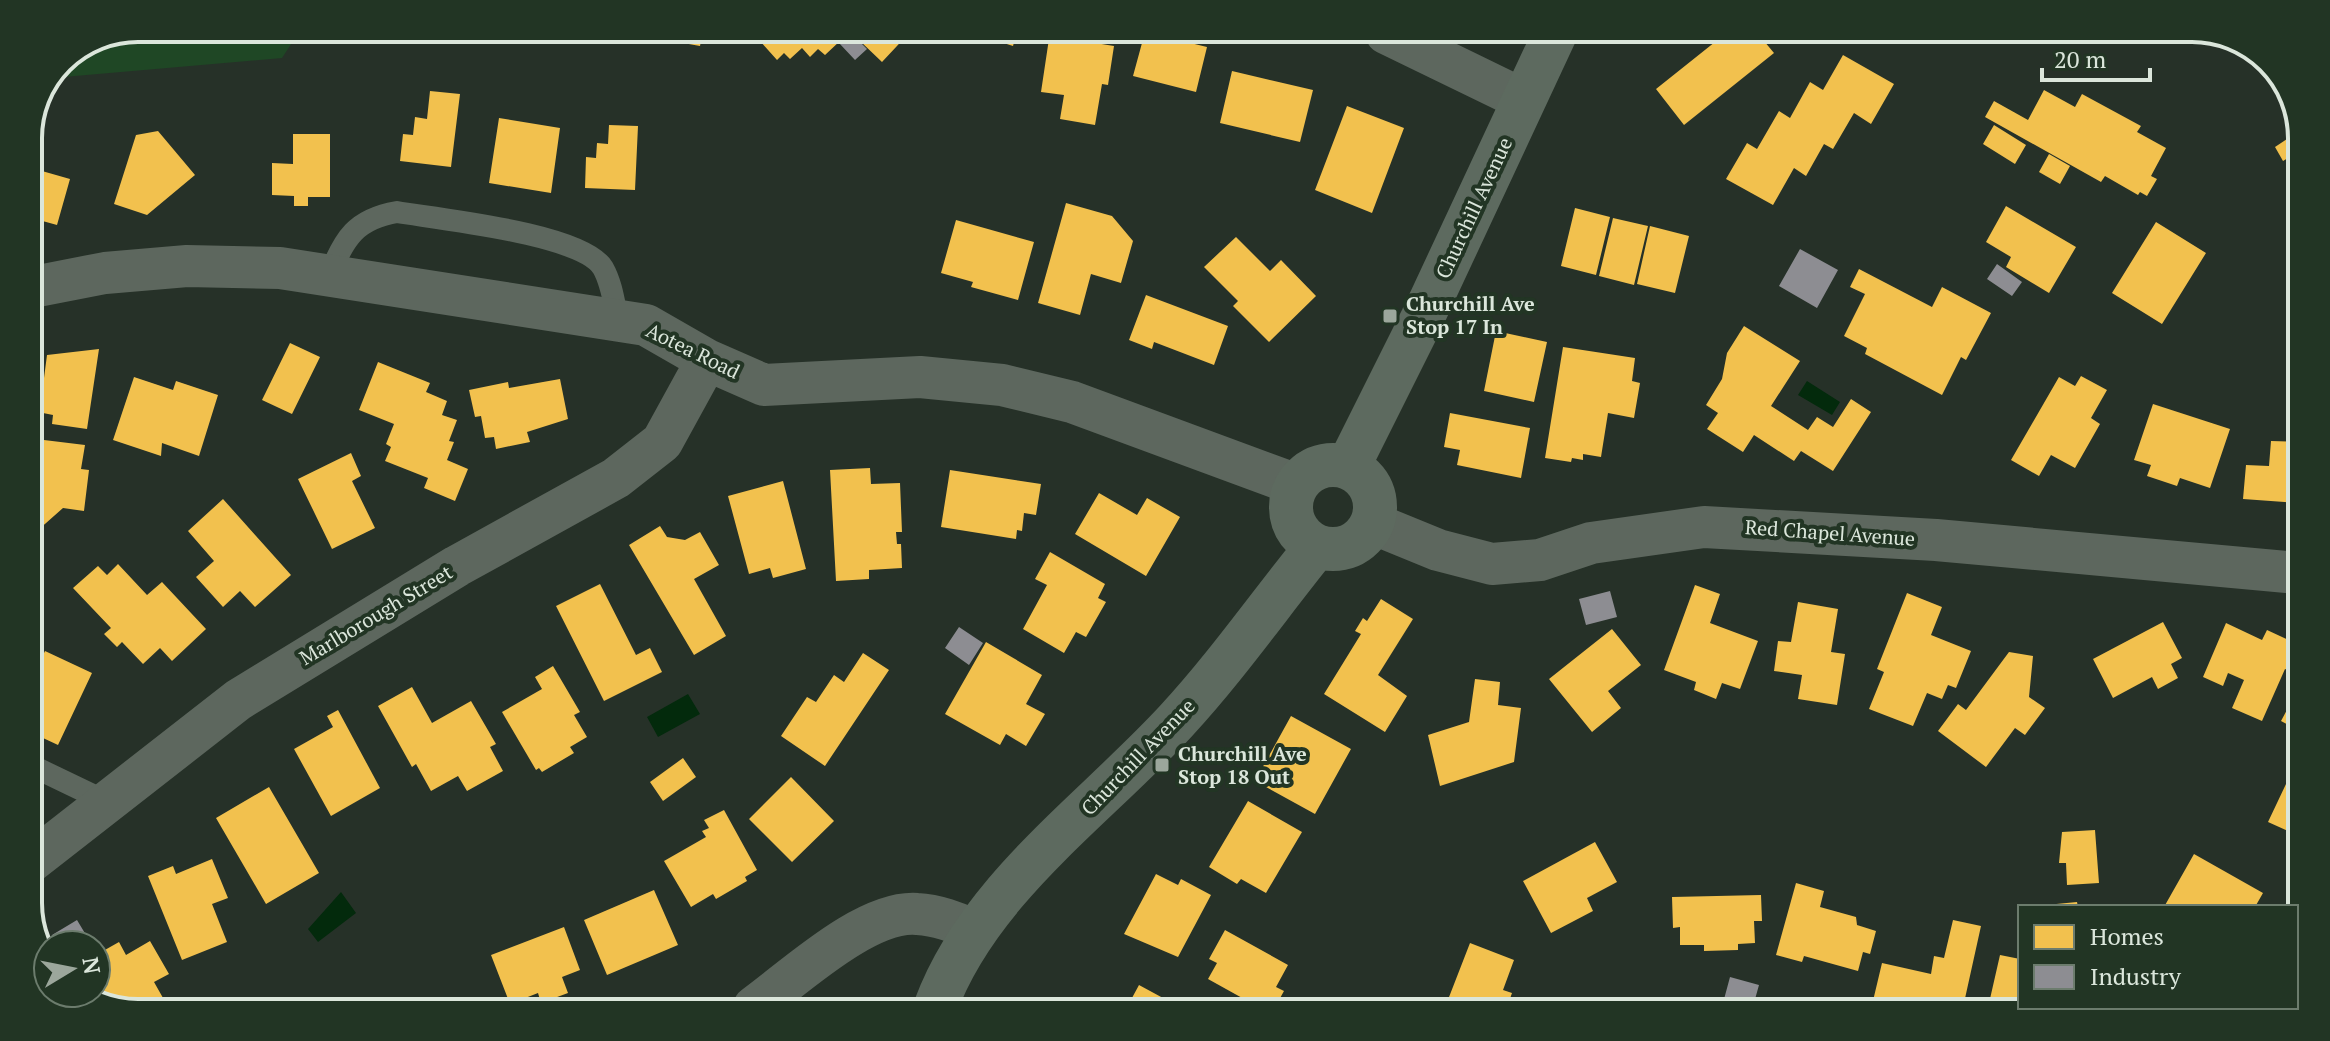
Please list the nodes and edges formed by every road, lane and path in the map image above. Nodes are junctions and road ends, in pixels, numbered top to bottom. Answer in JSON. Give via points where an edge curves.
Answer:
{"nodes":[{"id":1,"x":1405,"y":42,"type":"edge"},
{"id":2,"x":1551,"y":42,"type":"edge"},
{"id":3,"x":1524,"y":100,"type":"junction"},
{"id":4,"x":329,"y":276,"type":"junction"},
{"id":5,"x":42,"y":285,"type":"edge"},
{"id":6,"x":618,"y":321,"type":"junction"},
{"id":7,"x":707,"y":360,"type":"junction"},
{"id":8,"x":1348,"y":467,"type":"junction"},
{"id":9,"x":1297,"y":485,"type":"junction"},
{"id":10,"x":1372,"y":523,"type":"junction"},
{"id":11,"x":1317,"y":546,"type":"junction"},
{"id":12,"x":2288,"y":572,"type":"edge"},
{"id":13,"x":42,"y":771,"type":"edge"},
{"id":14,"x":107,"y":802,"type":"junction"},
{"id":15,"x":42,"y":853,"type":"edge"},
{"id":16,"x":976,"y":931,"type":"junction"},
{"id":17,"x":765,"y":999,"type":"edge"},
{"id":18,"x":940,"y":999,"type":"edge"}],
"edges":[{"from":1,"to":3,"type":"street"},
{"from":2,"to":3,"type":"street","name":"Churchill Avenue"},
{"from":3,"to":8,"type":"street","name":"Churchill Avenue"},
{"from":4,"to":5,"type":"street","name":"Aotea Road","via":[[280,268],[187,266]]},
{"from":4,"to":6,"type":"street","name":"Aotea Road"},
{"from":4,"to":6,"type":"lane","via":[[354,230],[373,216],[397,212],[578,248],[602,265]]},
{"from":6,"to":7,"type":"street","name":"Aotea Road","via":[[646,325]]},
{"from":7,"to":9,"type":"street","name":"Aotea Road","via":[[764,385],[920,377],[1002,385],[1072,402]]},
{"from":7,"to":14,"type":"street","name":"Marlborough Street","via":[[662,442],[616,478],[457,566],[250,692]]},
{"from":8,"to":9,"type":"street","via":[[1319,467]]},
{"from":8,"to":10,"type":"street","via":[[1369,484]]},
{"from":9,"to":11,"type":"street","via":[[1291,513],[1296,527]]},
{"from":10,"to":11,"type":"street","via":[[1366,534],[1343,548]]},
{"from":10,"to":12,"type":"street","name":"Red Chapel Avenue","via":[[1438,550],[1492,564],[1540,560],[1591,543],[1704,527],[1921,539]]},
{"from":11,"to":16,"type":"street","name":"Churchill Avenue","via":[[1177,720],[1011,887]]},
{"from":13,"to":14,"type":"lane"},
{"from":14,"to":15,"type":"street","name":"Marlborough Street"},
{"from":16,"to":17,"type":"street","via":[[914,913],[885,919],[852,935]]},
{"from":16,"to":18,"type":"street","name":"Churchill Avenue"}]}
